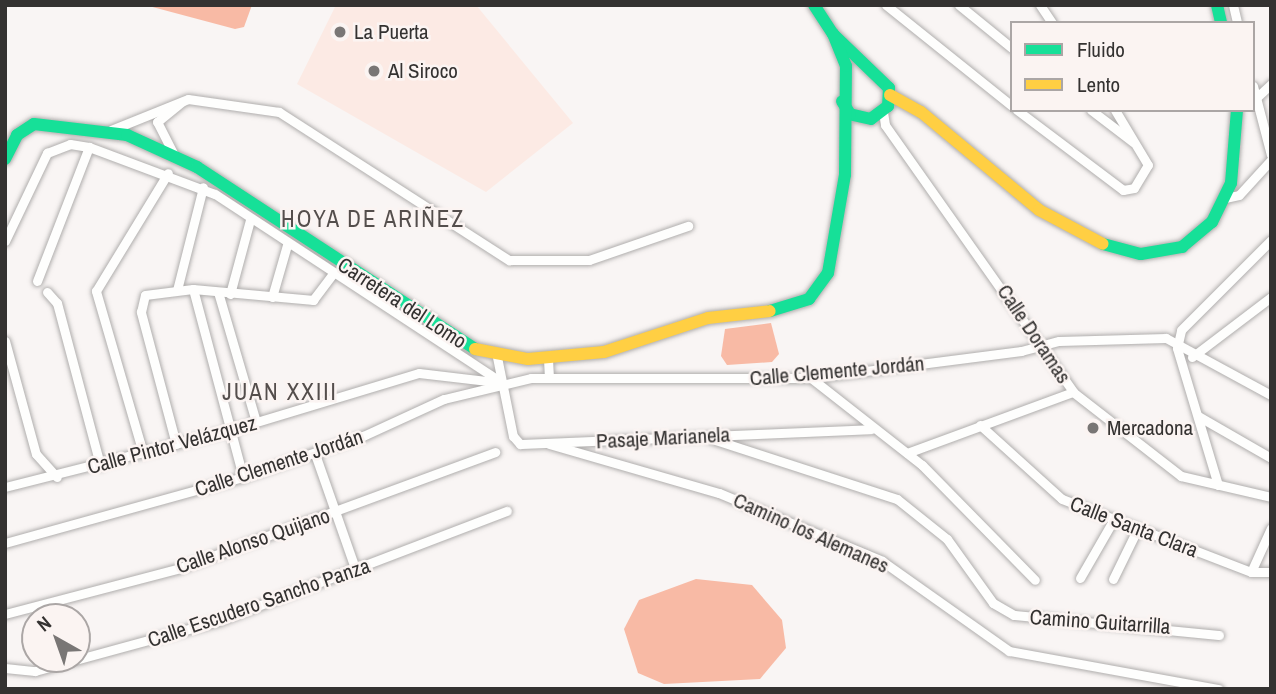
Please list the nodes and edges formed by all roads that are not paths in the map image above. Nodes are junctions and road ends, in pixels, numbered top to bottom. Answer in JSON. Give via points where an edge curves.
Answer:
{"nodes":[{"id":1,"x":814,"y":5,"type":"edge"},
{"id":2,"x":886,"y":5,"type":"edge"},
{"id":3,"x":959,"y":5,"type":"edge"},
{"id":4,"x":1034,"y":5,"type":"edge"},
{"id":5,"x":1041,"y":5,"type":"edge"},
{"id":6,"x":1049,"y":19,"type":"edge"},
{"id":7,"x":832,"y":34,"type":"junction"},
{"id":8,"x":1010,"y":46,"type":"edge"},
{"id":9,"x":868,"y":71,"type":"junction"},
{"id":10,"x":1271,"y":84,"type":"edge"},
{"id":11,"x":1255,"y":95,"type":"edge"},
{"id":12,"x":842,"y":97,"type":"junction"},
{"id":13,"x":188,"y":99,"type":"junction"},
{"id":14,"x":1256,"y":99,"type":"junction"},
{"id":15,"x":1010,"y":104,"type":"edge"},
{"id":16,"x":887,"y":110,"type":"junction"},
{"id":17,"x":1020,"y":112,"type":"edge"},
{"id":18,"x":1094,"y":112,"type":"edge"},
{"id":19,"x":1116,"y":112,"type":"edge"},
{"id":20,"x":1237,"y":112,"type":"edge"},
{"id":21,"x":867,"y":119,"type":"junction"},
{"id":22,"x":106,"y":132,"type":"junction"},
{"id":23,"x":89,"y":147,"type":"junction"},
{"id":24,"x":844,"y":147,"type":"junction"},
{"id":25,"x":1140,"y":147,"type":"junction"},
{"id":26,"x":173,"y":153,"type":"junction"},
{"id":27,"x":1271,"y":158,"type":"edge"},
{"id":28,"x":5,"y":159,"type":"edge"},
{"id":29,"x":168,"y":173,"type":"junction"},
{"id":30,"x":203,"y":187,"type":"junction"},
{"id":31,"x":1225,"y":198,"type":"junction"},
{"id":32,"x":250,"y":220,"type":"junction"},
{"id":33,"x":688,"y":226,"type":"dead end"},
{"id":34,"x":1271,"y":240,"type":"edge"},
{"id":35,"x":5,"y":241,"type":"edge"},
{"id":36,"x":287,"y":245,"type":"junction"},
{"id":37,"x":333,"y":273,"type":"junction"},
{"id":38,"x":37,"y":281,"type":"dead end"},
{"id":39,"x":193,"y":289,"type":"junction"},
{"id":40,"x":177,"y":290,"type":"junction"},
{"id":41,"x":47,"y":292,"type":"dead end"},
{"id":42,"x":218,"y":292,"type":"junction"},
{"id":43,"x":230,"y":293,"type":"junction"},
{"id":44,"x":272,"y":297,"type":"junction"},
{"id":45,"x":1271,"y":298,"type":"edge"},
{"id":46,"x":5,"y":341,"type":"edge"},
{"id":47,"x":1041,"y":347,"type":"junction"},
{"id":48,"x":1177,"y":348,"type":"junction"},
{"id":49,"x":498,"y":357,"type":"junction"},
{"id":50,"x":1192,"y":357,"type":"junction"},
{"id":51,"x":528,"y":359,"type":"junction"},
{"id":52,"x":548,"y":359,"type":"junction"},
{"id":53,"x":549,"y":377,"type":"junction"},
{"id":54,"x":531,"y":378,"type":"junction"},
{"id":55,"x":811,"y":378,"type":"junction"},
{"id":56,"x":501,"y":382,"type":"junction"},
{"id":57,"x":1073,"y":392,"type":"junction"},
{"id":58,"x":1271,"y":396,"type":"edge"},
{"id":59,"x":1198,"y":416,"type":"junction"},
{"id":60,"x":256,"y":422,"type":"junction"},
{"id":61,"x":980,"y":425,"type":"junction"},
{"id":62,"x":871,"y":429,"type":"junction"},
{"id":63,"x":230,"y":430,"type":"junction"},
{"id":64,"x":706,"y":437,"type":"junction"},
{"id":65,"x":176,"y":444,"type":"junction"},
{"id":66,"x":549,"y":444,"type":"junction"},
{"id":67,"x":495,"y":452,"type":"dead end"},
{"id":68,"x":143,"y":453,"type":"junction"},
{"id":69,"x":315,"y":453,"type":"junction"},
{"id":70,"x":907,"y":453,"type":"junction"},
{"id":71,"x":1271,"y":458,"type":"edge"},
{"id":72,"x":100,"y":465,"type":"junction"},
{"id":73,"x":57,"y":477,"type":"junction"},
{"id":74,"x":243,"y":477,"type":"junction"},
{"id":75,"x":1218,"y":485,"type":"junction"},
{"id":76,"x":5,"y":487,"type":"edge"},
{"id":77,"x":1271,"y":498,"type":"edge"},
{"id":78,"x":507,"y":511,"type":"dead end"},
{"id":79,"x":336,"y":512,"type":"junction"},
{"id":80,"x":1114,"y":519,"type":"junction"},
{"id":81,"x":1138,"y":528,"type":"junction"},
{"id":82,"x":1271,"y":528,"type":"edge"},
{"id":83,"x":5,"y":543,"type":"edge"},
{"id":84,"x":356,"y":571,"type":"junction"},
{"id":85,"x":1251,"y":572,"type":"junction"},
{"id":86,"x":1271,"y":572,"type":"edge"},
{"id":87,"x":1080,"y":578,"type":"dead end"},
{"id":88,"x":1113,"y":579,"type":"dead end"},
{"id":89,"x":1035,"y":580,"type":"dead end"},
{"id":90,"x":5,"y":614,"type":"edge"},
{"id":91,"x":1219,"y":635,"type":"dead end"},
{"id":92,"x":5,"y":667,"type":"edge"},
{"id":93,"x":1219,"y":689,"type":"edge"}],
"edges":[{"from":1,"to":7,"type":"main road"},
{"from":2,"to":15,"type":"street"},
{"from":3,"to":8,"type":"street"},
{"from":4,"to":6,"type":"street"},
{"from":5,"to":6,"type":"street"},
{"from":7,"to":9,"type":"main road"},
{"from":7,"to":12,"type":"main road","name":"Carretera del Lomo","via":[[846,65]]},
{"from":9,"to":12,"type":"main road","via":[[850,77]]},
{"from":9,"to":16,"type":"main road","via":[[886,81]]},
{"from":10,"to":14,"type":"street"},
{"from":11,"to":14,"type":"street"},
{"from":12,"to":21,"type":"main road"},
{"from":12,"to":24,"type":"main road","name":"Carretera del Lomo"},
{"from":13,"to":22,"type":"street"},
{"from":13,"to":26,"type":"street","via":[[157,122]]},
{"from":13,"to":33,"type":"street","via":[[279,112],[509,260],[589,260]]},
{"from":14,"to":27,"type":"street"},
{"from":16,"to":21,"type":"main road"},
{"from":16,"to":31,"type":"main road","via":[[910,104],[1015,193],[1110,248],[1141,254],[1182,247],[1204,232]]},
{"from":16,"to":47,"type":"street","name":"Calle Doramas"},
{"from":17,"to":25,"type":"street","via":[[1111,185],[1134,188],[1145,176]]},
{"from":18,"to":25,"type":"street"},
{"from":19,"to":25,"type":"street"},
{"from":20,"to":31,"type":"main road","via":[[1236,162]]},
{"from":21,"to":24,"type":"main road"},
{"from":22,"to":26,"type":"main road","name":"Carretera del Lomo"},
{"from":22,"to":28,"type":"main road","name":"Carretera del Lomo","via":[[34,124],[17,135]]},
{"from":23,"to":29,"type":"street"},
{"from":23,"to":35,"type":"street","via":[[70,144],[47,153]]},
{"from":23,"to":38,"type":"street"},
{"from":24,"to":52,"type":"main road","name":"Carretera del Lomo","via":[[837,242],[828,273],[809,299],[791,309],[708,318],[625,348]]},
{"from":26,"to":49,"type":"main road","name":"Carretera del Lomo","via":[[468,346]]},
{"from":27,"to":31,"type":"street","via":[[1239,195]]},
{"from":29,"to":30,"type":"street"},
{"from":29,"to":68,"type":"street","via":[[96,291]]},
{"from":30,"to":32,"type":"street"},
{"from":30,"to":40,"type":"street"},
{"from":32,"to":36,"type":"street"},
{"from":32,"to":43,"type":"street"},
{"from":34,"to":48,"type":"street","via":[[1181,330]]},
{"from":36,"to":37,"type":"street"},
{"from":36,"to":44,"type":"street"},
{"from":37,"to":44,"type":"street","via":[[313,300]]},
{"from":37,"to":56,"type":"street"},
{"from":39,"to":40,"type":"street"},
{"from":39,"to":42,"type":"street"},
{"from":39,"to":63,"type":"street"},
{"from":40,"to":65,"type":"street","via":[[145,295],[141,312]]},
{"from":41,"to":72,"type":"street","via":[[57,303]]},
{"from":42,"to":43,"type":"street"},
{"from":42,"to":60,"type":"street"},
{"from":43,"to":44,"type":"street"},
{"from":45,"to":50,"type":"street"},
{"from":46,"to":73,"type":"street","via":[[36,454]]},
{"from":47,"to":48,"type":"street","name":"Calle Clemente Jordán","via":[[1166,338]]},
{"from":47,"to":55,"type":"street","name":"Calle Clemente Jordán"},
{"from":47,"to":57,"type":"street","name":"Calle Doramas"},
{"from":48,"to":50,"type":"street","name":"Calle Clemente Jordán"},
{"from":48,"to":59,"type":"street"},
{"from":49,"to":51,"type":"main road","name":"Carretera del Lomo"},
{"from":49,"to":56,"type":"street","name":"Pasaje Marianela"},
{"from":50,"to":58,"type":"street","name":"Calle Clemente Jordán"},
{"from":51,"to":52,"type":"main road","name":"Carretera del Lomo"},
{"from":51,"to":54,"type":"street"},
{"from":52,"to":53,"type":"street"},
{"from":53,"to":54,"type":"street","name":"Calle Clemente Jordán"},
{"from":53,"to":55,"type":"street","name":"Calle Clemente Jordán"},
{"from":54,"to":56,"type":"street","name":"Calle Clemente Jordán"},
{"from":55,"to":62,"type":"street"},
{"from":56,"to":60,"type":"street","name":"Calle Pintor Velázquez","via":[[419,373]]},
{"from":56,"to":66,"type":"street","name":"Pasaje Marianela","via":[[513,436],[520,444]]},
{"from":56,"to":69,"type":"street","name":"Calle Clemente Jordán"},
{"from":57,"to":61,"type":"street"},
{"from":57,"to":75,"type":"street","name":"Calle Doramas","via":[[1181,476]]},
{"from":59,"to":71,"type":"street"},
{"from":59,"to":75,"type":"street"},
{"from":60,"to":63,"type":"street","name":"Calle Pintor Velázquez"},
{"from":61,"to":70,"type":"street"},
{"from":61,"to":80,"type":"street","name":"Calle Santa Clara","via":[[1062,499]]},
{"from":62,"to":64,"type":"street","name":"Pasaje Marianela"},
{"from":62,"to":70,"type":"street"},
{"from":63,"to":65,"type":"street","name":"Calle Pintor Velázquez"},
{"from":63,"to":74,"type":"street"},
{"from":64,"to":66,"type":"street","name":"Pasaje Marianela"},
{"from":64,"to":91,"type":"street","name":"Camino Guitarrilla","via":[[897,499],[947,539],[993,603],[1014,615],[1153,623]]},
{"from":65,"to":68,"type":"street","name":"Calle Pintor Velázquez"},
{"from":66,"to":93,"type":"street","name":"Camino los Alemanes","via":[[719,493],[882,561],[1009,651]]},
{"from":67,"to":79,"type":"street","name":"Calle Alonso Quijano"},
{"from":68,"to":72,"type":"street","name":"Calle Pintor Velázquez"},
{"from":69,"to":74,"type":"street","name":"Calle Clemente Jordán"},
{"from":69,"to":79,"type":"street"},
{"from":70,"to":89,"type":"street"},
{"from":72,"to":73,"type":"street","name":"Calle Pintor Velázquez"},
{"from":73,"to":76,"type":"street","name":"Calle Pintor Velázquez"},
{"from":74,"to":83,"type":"street","name":"Calle Clemente Jordán"},
{"from":75,"to":77,"type":"street","name":"Calle Doramas"},
{"from":78,"to":84,"type":"street","name":"Calle Escudero Sancho Panza"},
{"from":79,"to":84,"type":"street"},
{"from":79,"to":90,"type":"street","name":"Calle Alonso Quijano","via":[[180,568]]},
{"from":80,"to":81,"type":"street","name":"Calle Santa Clara"},
{"from":80,"to":87,"type":"street"},
{"from":81,"to":85,"type":"street","name":"Calle Santa Clara"},
{"from":81,"to":88,"type":"street"},
{"from":82,"to":85,"type":"street"},
{"from":84,"to":92,"type":"street","name":"Calle Escudero Sancho Panza","via":[[172,635],[35,671]]},
{"from":85,"to":86,"type":"street","name":"Calle Santa Clara"}]}
